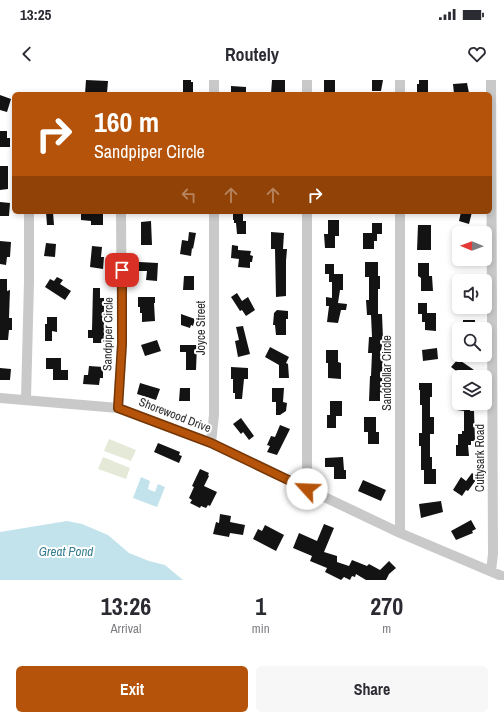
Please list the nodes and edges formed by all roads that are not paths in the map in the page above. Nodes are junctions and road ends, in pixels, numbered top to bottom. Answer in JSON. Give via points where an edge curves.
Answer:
{"nodes":[{"id":1,"x":214,"y":80,"type":"edge"},
{"id":2,"x":307,"y":80,"type":"edge"},
{"id":3,"x":400,"y":80,"type":"edge"},
{"id":4,"x":491,"y":80,"type":"edge"},
{"id":5,"x":214,"y":92,"type":"edge"},
{"id":6,"x":307,"y":92,"type":"edge"},
{"id":7,"x":400,"y":92,"type":"edge"},
{"id":8,"x":491,"y":92,"type":"edge"},
{"id":9,"x":29,"y":214,"type":"edge"},
{"id":10,"x":121,"y":214,"type":"edge"},
{"id":11,"x":214,"y":214,"type":"edge"},
{"id":12,"x":307,"y":214,"type":"edge"},
{"id":13,"x":400,"y":214,"type":"edge"},
{"id":14,"x":492,"y":214,"type":"edge"},
{"id":15,"x":0,"y":398,"type":"edge"},
{"id":16,"x":26,"y":400,"type":"junction"},
{"id":17,"x":118,"y":408,"type":"junction"},
{"id":18,"x":211,"y":443,"type":"junction"},
{"id":19,"x":307,"y":489,"type":"junction"},
{"id":20,"x":400,"y":533,"type":"junction"},
{"id":21,"x":491,"y":571,"type":"junction"},
{"id":22,"x":504,"y":577,"type":"edge"}],
"edges":[{"from":1,"to":5,"type":"street"},
{"from":2,"to":6,"type":"street"},
{"from":3,"to":7,"type":"street"},
{"from":4,"to":8,"type":"street","name":"Cuttysark Road"},
{"from":9,"to":16,"type":"street"},
{"from":10,"to":17,"type":"street","name":"Sandpiper Circle","via":[[122,344]]},
{"from":11,"to":18,"type":"street","name":"Joyce Street","via":[[214,415]]},
{"from":12,"to":19,"type":"street"},
{"from":13,"to":20,"type":"street","name":"Sanddollar Circle"},
{"from":14,"to":21,"type":"street","name":"Cuttysark Road"},
{"from":15,"to":16,"type":"street","name":"Shorewood Drive"},
{"from":16,"to":17,"type":"street","name":"Shorewood Drive"},
{"from":17,"to":18,"type":"street","name":"Shorewood Drive"},
{"from":18,"to":19,"type":"street","name":"Shorewood Drive"},
{"from":19,"to":20,"type":"street","name":"Shorewood Drive"},
{"from":20,"to":21,"type":"street","name":"Shorewood Drive"},
{"from":21,"to":22,"type":"street","name":"Shorewood Drive"}]}
